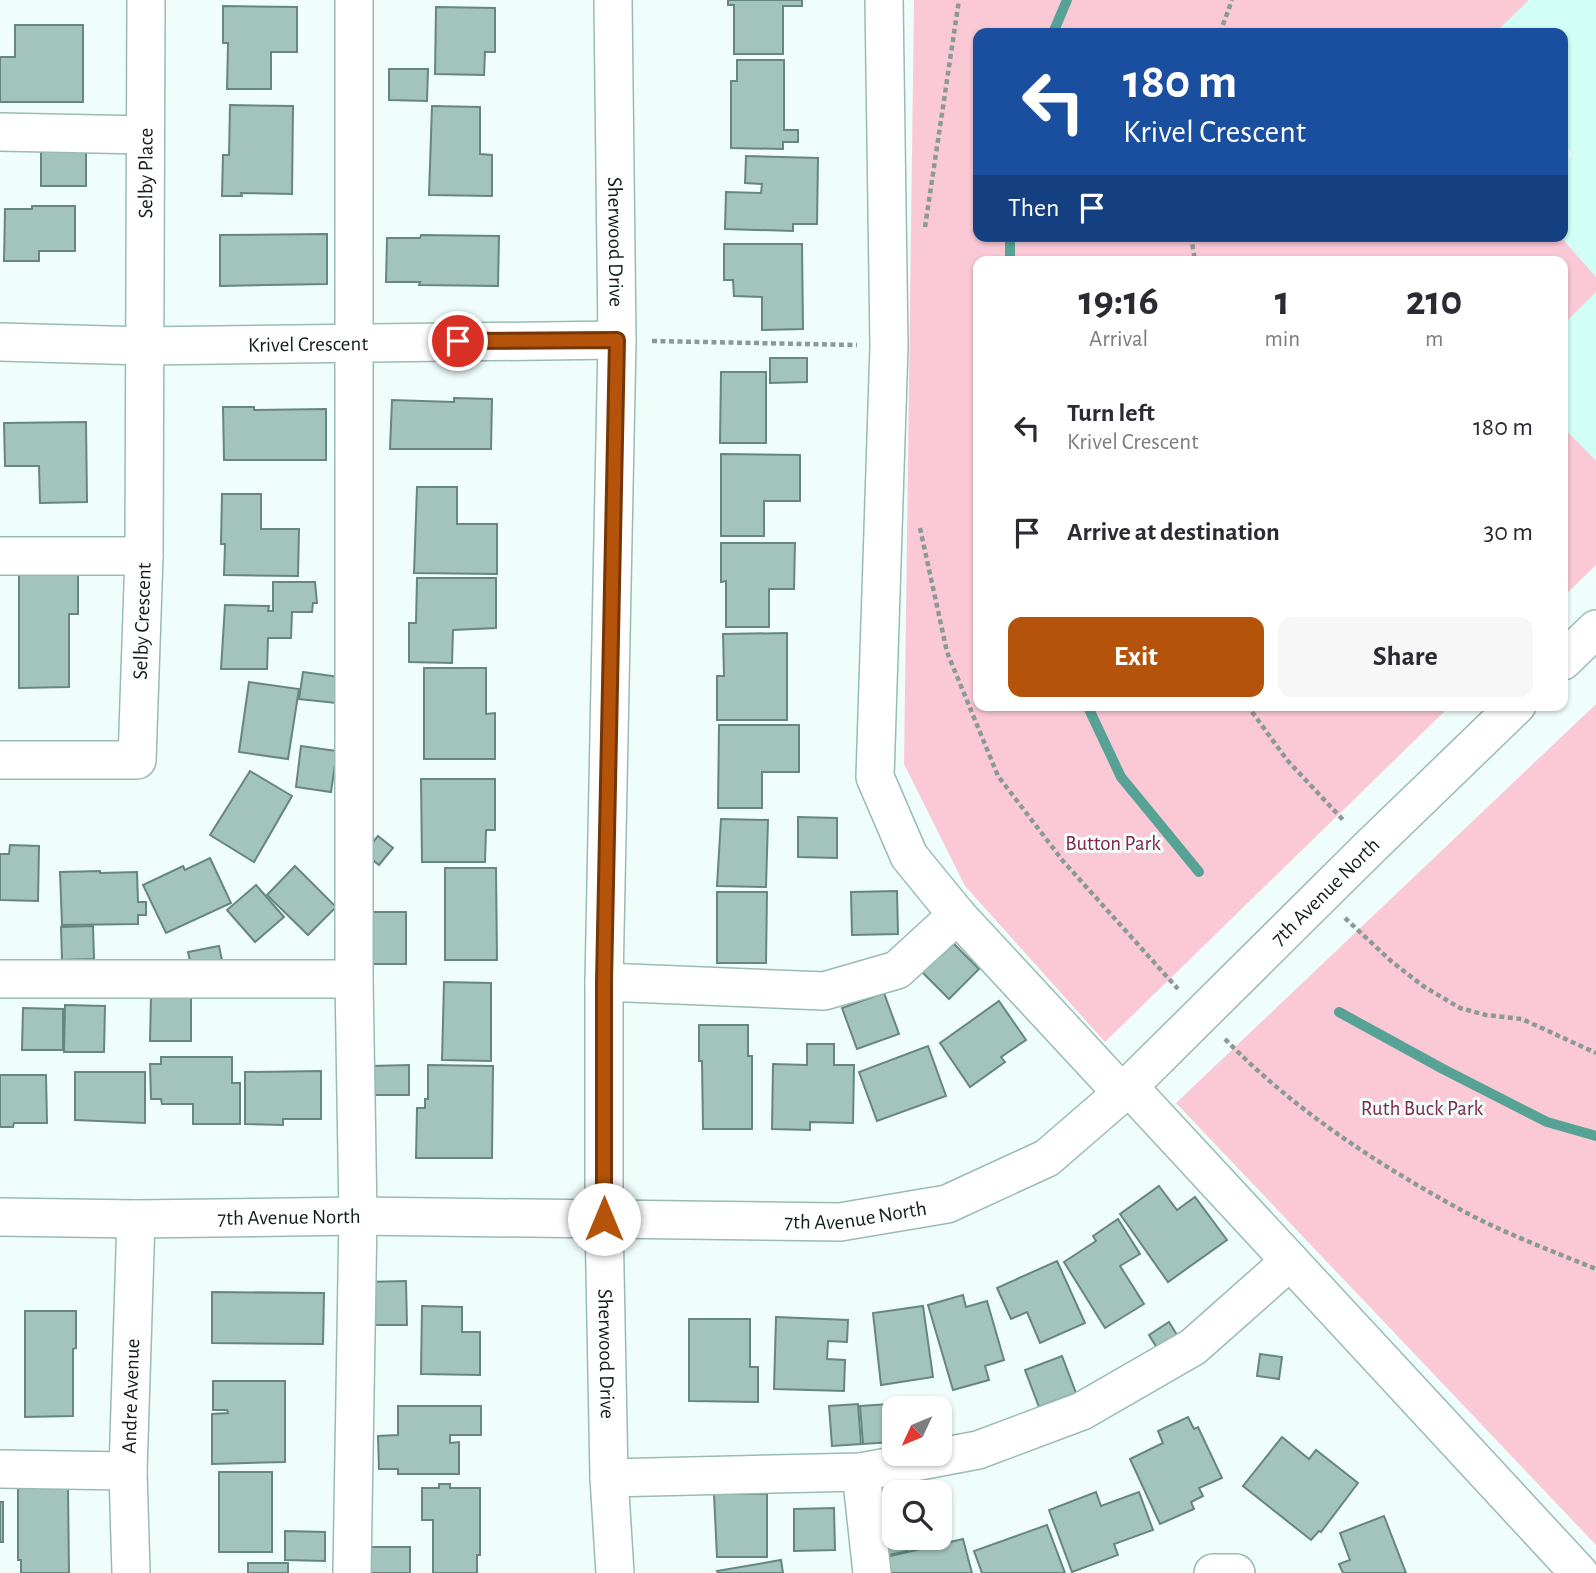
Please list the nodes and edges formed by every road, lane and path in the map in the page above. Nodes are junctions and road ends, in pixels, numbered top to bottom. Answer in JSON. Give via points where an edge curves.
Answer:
{"nodes":[{"id":1,"x":146,"y":0,"type":"edge"},
{"id":2,"x":354,"y":0,"type":"edge"},
{"id":3,"x":613,"y":0,"type":"edge"},
{"id":4,"x":884,"y":0,"type":"edge"},
{"id":5,"x":959,"y":0,"type":"edge"},
{"id":6,"x":1232,"y":0,"type":"edge"},
{"id":7,"x":1222,"y":28,"type":"edge"},
{"id":8,"x":0,"y":132,"type":"edge"},
{"id":9,"x":145,"y":135,"type":"junction"},
{"id":10,"x":923,"y":237,"type":"dead end"},
{"id":11,"x":617,"y":340,"type":"junction"},
{"id":12,"x":0,"y":342,"type":"edge"},
{"id":13,"x":353,"y":342,"type":"junction"},
{"id":14,"x":144,"y":346,"type":"junction"},
{"id":15,"x":889,"y":346,"type":"junction"},
{"id":16,"x":918,"y":520,"type":"dead end"},
{"id":17,"x":0,"y":556,"type":"edge"},
{"id":18,"x":144,"y":556,"type":"junction"},
{"id":19,"x":1596,"y":629,"type":"edge"},
{"id":20,"x":1568,"y":656,"type":"edge"},
{"id":21,"x":1251,"y":711,"type":"edge"},
{"id":22,"x":1511,"y":711,"type":"edge"},
{"id":23,"x":0,"y":760,"type":"edge"},
{"id":24,"x":1369,"y":848,"type":"junction"},
{"id":25,"x":1321,"y":896,"type":"junction"},
{"id":26,"x":957,"y":915,"type":"junction"},
{"id":27,"x":0,"y":979,"type":"edge"},
{"id":28,"x":354,"y":979,"type":"junction"},
{"id":29,"x":604,"y":982,"type":"junction"},
{"id":30,"x":1202,"y":1014,"type":"junction"},
{"id":31,"x":1596,"y":1053,"type":"edge"},
{"id":32,"x":1125,"y":1090,"type":"junction"},
{"id":33,"x":358,"y":1216,"type":"junction"},
{"id":34,"x":0,"y":1217,"type":"edge"},
{"id":35,"x":136,"y":1219,"type":"junction"},
{"id":36,"x":604,"y":1219,"type":"junction"},
{"id":37,"x":1290,"y":1261,"type":"junction"},
{"id":38,"x":1596,"y":1269,"type":"edge"},
{"id":39,"x":0,"y":1469,"type":"edge"},
{"id":40,"x":128,"y":1471,"type":"junction"},
{"id":41,"x":861,"y":1472,"type":"junction"},
{"id":42,"x":609,"y":1478,"type":"junction"},
{"id":43,"x":131,"y":1573,"type":"edge"},
{"id":44,"x":352,"y":1573,"type":"edge"},
{"id":45,"x":615,"y":1573,"type":"edge"},
{"id":46,"x":872,"y":1573,"type":"edge"},
{"id":47,"x":1213,"y":1573,"type":"edge"},
{"id":48,"x":1236,"y":1573,"type":"edge"},
{"id":49,"x":1579,"y":1573,"type":"edge"}],
"edges":[{"from":1,"to":9,"type":"street","name":"Selby Place"},
{"from":2,"to":13,"type":"street"},
{"from":3,"to":11,"type":"street","name":"Sherwood Drive"},
{"from":4,"to":15,"type":"street"},
{"from":5,"to":10,"type":"path"},
{"from":6,"to":7,"type":"path"},
{"from":8,"to":9,"type":"street"},
{"from":9,"to":14,"type":"street","name":"Selby Place"},
{"from":11,"to":13,"type":"street","name":"Krivel Crescent"},
{"from":11,"to":15,"type":"path"},
{"from":11,"to":29,"type":"street","name":"Sherwood Drive"},
{"from":12,"to":14,"type":"street","name":"Krivel Crescent"},
{"from":13,"to":14,"type":"street","name":"Krivel Crescent"},
{"from":13,"to":28,"type":"street"},
{"from":14,"to":18,"type":"street","name":"Selby Crescent"},
{"from":15,"to":26,"type":"street","via":[[875,777],[909,856]]},
{"from":16,"to":30,"type":"path","via":[[947,652],[998,776],[1063,861]]},
{"from":17,"to":18,"type":"street"},
{"from":18,"to":23,"type":"street","name":"Selby Crescent","via":[[137,760]]},
{"from":19,"to":20,"type":"street"},
{"from":21,"to":24,"type":"path","via":[[1287,760]]},
{"from":22,"to":24,"type":"street","name":"7th Avenue North"},
{"from":24,"to":25,"type":"street","name":"7th Avenue North"},
{"from":25,"to":30,"type":"street","name":"7th Avenue North"},
{"from":25,"to":31,"type":"path","via":[[1391,961],[1460,1008],[1522,1019]]},
{"from":26,"to":29,"type":"street","via":[[897,970],[824,991]]},
{"from":26,"to":32,"type":"street"},
{"from":27,"to":28,"type":"street"},
{"from":28,"to":33,"type":"street"},
{"from":29,"to":36,"type":"street","name":"Sherwood Drive"},
{"from":30,"to":32,"type":"street","name":"7th Avenue North"},
{"from":30,"to":38,"type":"path","via":[[1293,1102],[1352,1145],[1465,1212]]},
{"from":32,"to":36,"type":"street","name":"7th Avenue North","via":[[1047,1158],[947,1204],[840,1222]]},
{"from":32,"to":37,"type":"street"},
{"from":33,"to":35,"type":"street","name":"7th Avenue North"},
{"from":33,"to":36,"type":"street","name":"7th Avenue North"},
{"from":33,"to":44,"type":"street"},
{"from":34,"to":35,"type":"street","name":"7th Avenue North"},
{"from":35,"to":40,"type":"street","name":"Andre Avenue"},
{"from":36,"to":42,"type":"street","name":"Sherwood Drive"},
{"from":37,"to":41,"type":"street","via":[[1193,1347],[1082,1411],[978,1450]]},
{"from":37,"to":49,"type":"street"},
{"from":39,"to":40,"type":"street"},
{"from":40,"to":43,"type":"street","name":"Andre Avenue"},
{"from":41,"to":42,"type":"street"},
{"from":41,"to":46,"type":"street"},
{"from":42,"to":45,"type":"street","name":"Sherwood Drive"},
{"from":47,"to":48,"type":"street"}]}
